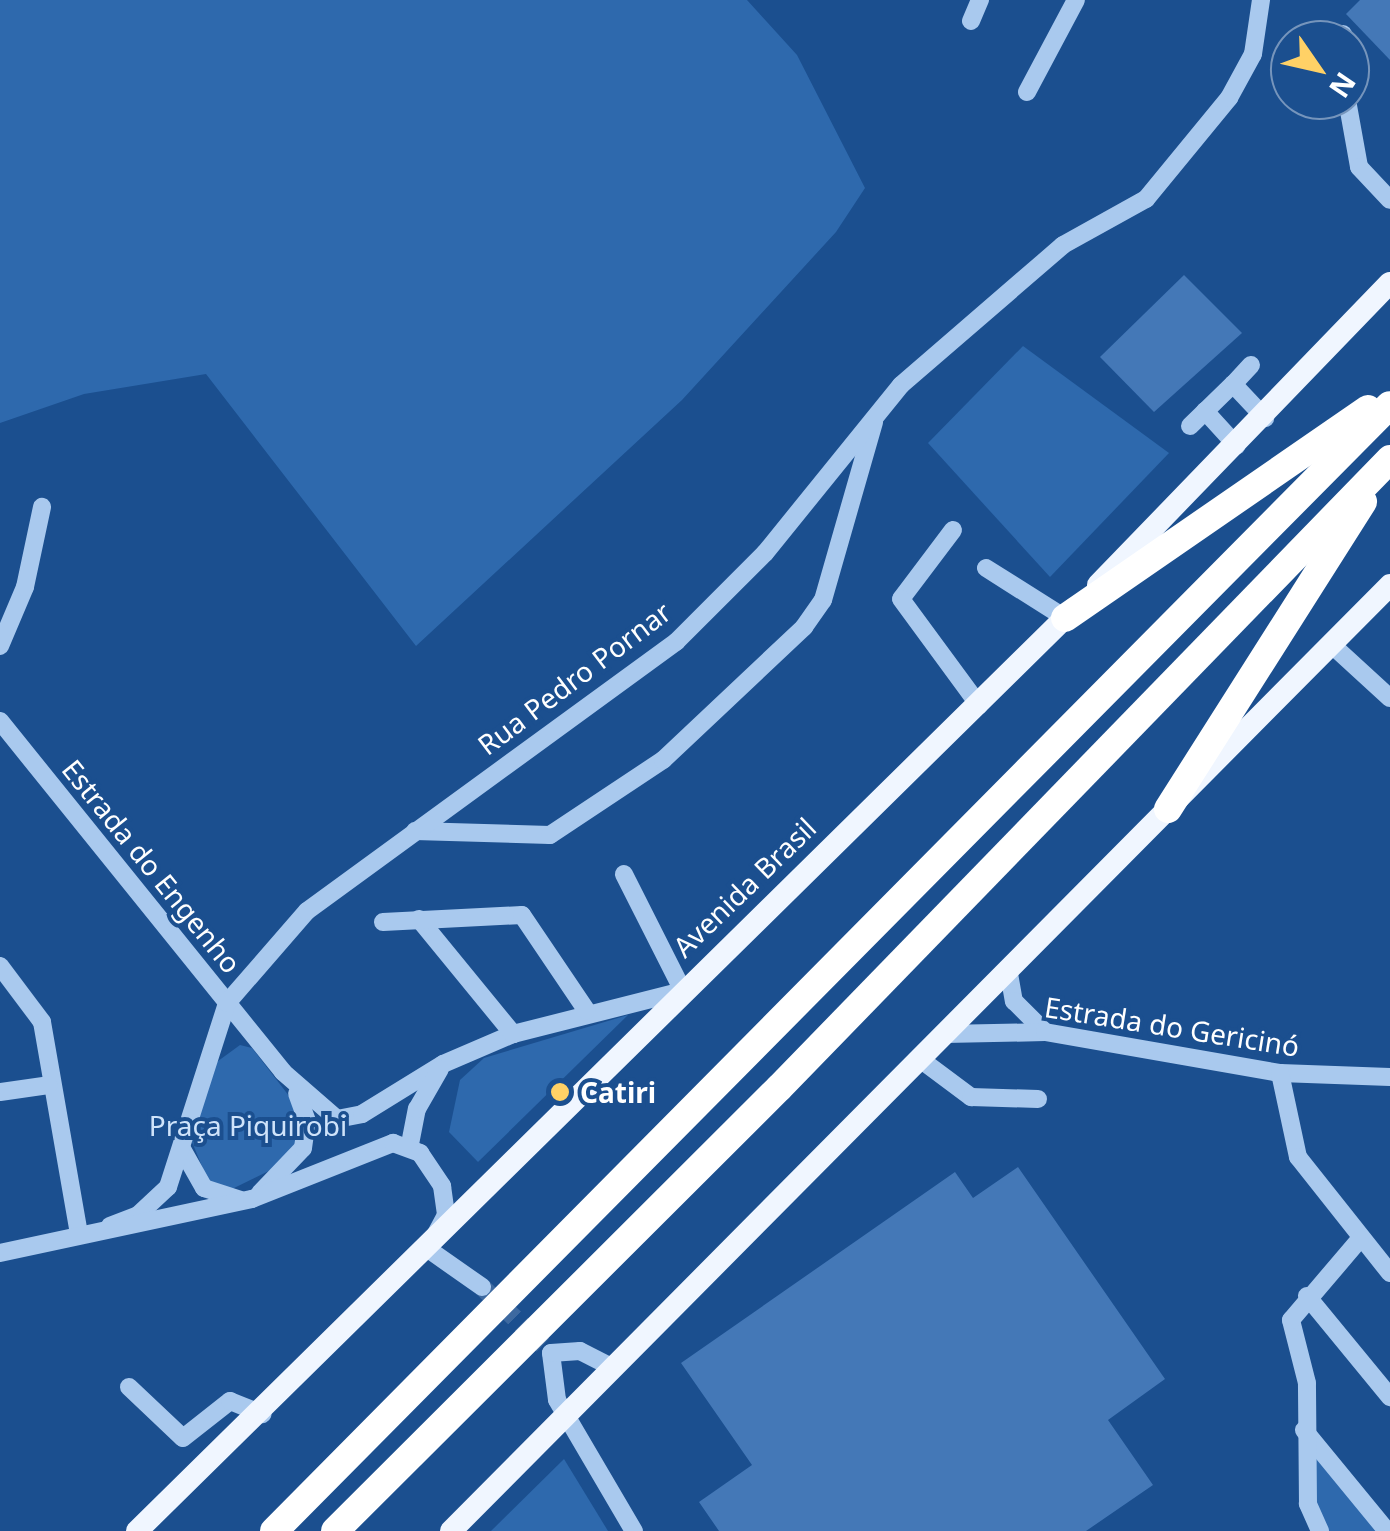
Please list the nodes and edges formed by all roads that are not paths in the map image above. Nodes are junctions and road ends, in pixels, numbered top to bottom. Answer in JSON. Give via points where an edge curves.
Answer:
{"nodes":[{"id":1,"x":980,"y":0,"type":"edge"},
{"id":2,"x":1076,"y":0,"type":"edge"},
{"id":3,"x":1261,"y":0,"type":"edge"},
{"id":4,"x":971,"y":21,"type":"dead end"},
{"id":5,"x":1027,"y":92,"type":"dead end"},
{"id":6,"x":1351,"y":120,"type":"edge"},
{"id":7,"x":1388,"y":196,"type":"edge"},
{"id":8,"x":1390,"y":283,"type":"edge"},
{"id":9,"x":1251,"y":365,"type":"dead end"},
{"id":10,"x":1233,"y":384,"type":"junction"},
{"id":11,"x":1390,"y":394,"type":"edge"},
{"id":12,"x":1390,"y":405,"type":"edge"},
{"id":13,"x":1206,"y":411,"type":"junction"},
{"id":14,"x":1266,"y":418,"type":"junction"},
{"id":15,"x":874,"y":422,"type":"junction"},
{"id":16,"x":1190,"y":426,"type":"dead end"},
{"id":17,"x":1237,"y":446,"type":"junction"},
{"id":18,"x":1390,"y":459,"type":"edge"},
{"id":19,"x":42,"y":507,"type":"dead end"},
{"id":20,"x":953,"y":530,"type":"dead end"},
{"id":21,"x":986,"y":568,"type":"dead end"},
{"id":22,"x":1390,"y":585,"type":"edge"},
{"id":23,"x":1065,"y":618,"type":"junction"},
{"id":24,"x":1331,"y":644,"type":"junction"},
{"id":25,"x":0,"y":646,"type":"edge"},
{"id":26,"x":1390,"y":698,"type":"edge"},
{"id":27,"x":979,"y":705,"type":"junction"},
{"id":28,"x":0,"y":721,"type":"edge"},
{"id":29,"x":1168,"y":809,"type":"junction"},
{"id":30,"x":415,"y":831,"type":"junction"},
{"id":31,"x":624,"y":874,"type":"dead end"},
{"id":32,"x":418,"y":919,"type":"junction"},
{"id":33,"x":383,"y":922,"type":"dead end"},
{"id":34,"x":0,"y":966,"type":"edge"},
{"id":35,"x":1008,"y":968,"type":"junction"},
{"id":36,"x":683,"y":992,"type":"junction"},
{"id":37,"x":226,"y":1004,"type":"junction"},
{"id":38,"x":586,"y":1010,"type":"junction"},
{"id":39,"x":1045,"y":1032,"type":"junction"},
{"id":40,"x":512,"y":1034,"type":"junction"},
{"id":41,"x":945,"y":1034,"type":"junction"},
{"id":42,"x":261,"y":1045,"type":"junction"},
{"id":43,"x":212,"y":1052,"type":"junction"},
{"id":44,"x":920,"y":1059,"type":"junction"},
{"id":45,"x":443,"y":1064,"type":"junction"},
{"id":46,"x":283,"y":1072,"type":"junction"},
{"id":47,"x":1280,"y":1073,"type":"junction"},
{"id":48,"x":1390,"y":1078,"type":"edge"},
{"id":49,"x":50,"y":1085,"type":"junction"},
{"id":50,"x":0,"y":1092,"type":"edge"},
{"id":51,"x":1038,"y":1099,"type":"dead end"},
{"id":52,"x":410,"y":1144,"type":"junction"},
{"id":53,"x":182,"y":1148,"type":"junction"},
{"id":54,"x":246,"y":1200,"type":"junction"},
{"id":55,"x":110,"y":1226,"type":"junction"},
{"id":56,"x":80,"y":1233,"type":"junction"},
{"id":57,"x":1360,"y":1239,"type":"junction"},
{"id":58,"x":428,"y":1249,"type":"junction"},
{"id":59,"x":0,"y":1253,"type":"edge"},
{"id":60,"x":1390,"y":1273,"type":"edge"},
{"id":61,"x":482,"y":1287,"type":"tunnel mouth"},
{"id":62,"x":1307,"y":1296,"type":"junction"},
{"id":63,"x":614,"y":1368,"type":"junction"},
{"id":64,"x":130,"y":1387,"type":"dead end"},
{"id":65,"x":1390,"y":1398,"type":"edge"},
{"id":66,"x":262,"y":1414,"type":"junction"},
{"id":67,"x":566,"y":1416,"type":"junction"},
{"id":68,"x":1304,"y":1430,"type":"junction"},
{"id":69,"x":137,"y":1531,"type":"edge"},
{"id":70,"x":274,"y":1531,"type":"edge"},
{"id":71,"x":334,"y":1531,"type":"edge"},
{"id":72,"x":451,"y":1531,"type":"edge"},
{"id":73,"x":634,"y":1531,"type":"edge"},
{"id":74,"x":1320,"y":1531,"type":"edge"},
{"id":75,"x":1387,"y":1531,"type":"edge"}],
"edges":[{"from":1,"to":4,"type":"street"},
{"from":2,"to":5,"type":"street"},
{"from":3,"to":15,"type":"street","name":"Rua Pedro Pornar","via":[[1253,54],[1192,152],[1146,199],[1064,245],[901,386]]},
{"from":6,"to":7,"type":"street","via":[[1359,167]]},
{"from":8,"to":14,"type":"main road","name":"Avenida Brasil"},
{"from":9,"to":10,"type":"street"},
{"from":10,"to":13,"type":"street"},
{"from":10,"to":14,"type":"street"},
{"from":11,"to":23,"type":"highway"},
{"from":12,"to":70,"type":"highway"},
{"from":13,"to":16,"type":"street"},
{"from":13,"to":17,"type":"street"},
{"from":14,"to":17,"type":"main road","name":"Avenida Brasil"},
{"from":15,"to":30,"type":"street","name":"Rua Pedro Pornar","via":[[766,553],[676,642]]},
{"from":15,"to":30,"type":"street","via":[[823,600],[804,627],[663,760],[550,835]]},
{"from":17,"to":23,"type":"main road","name":"Avenida Brasil"},
{"from":18,"to":29,"type":"highway"},
{"from":18,"to":71,"type":"highway","via":[[779,1088]]},
{"from":19,"to":25,"type":"street","via":[[25,587]]},
{"from":20,"to":27,"type":"street","via":[[900,599]]},
{"from":21,"to":23,"type":"street"},
{"from":22,"to":24,"type":"main road"},
{"from":23,"to":27,"type":"main road","name":"Avenida Brasil"},
{"from":24,"to":26,"type":"street"},
{"from":24,"to":29,"type":"main road"},
{"from":27,"to":36,"type":"main road","name":"Avenida Brasil"},
{"from":28,"to":37,"type":"street","name":"Estrada do Engenho"},
{"from":29,"to":35,"type":"main road"},
{"from":30,"to":37,"type":"street","name":"Rua Pedro Pornar","via":[[338,882]]},
{"from":31,"to":36,"type":"street"},
{"from":32,"to":33,"type":"street"},
{"from":32,"to":38,"type":"street","via":[[522,915]]},
{"from":32,"to":40,"type":"street"},
{"from":34,"to":49,"type":"street","via":[[42,1022]]},
{"from":35,"to":39,"type":"street","via":[[1014,1001]]},
{"from":35,"to":41,"type":"main road"},
{"from":36,"to":38,"type":"street"},
{"from":36,"to":58,"type":"main road","name":"Avenida Brasil"},
{"from":37,"to":42,"type":"street","name":"Estrada do Engenho"},
{"from":37,"to":43,"type":"street"},
{"from":38,"to":40,"type":"street"},
{"from":39,"to":41,"type":"street","name":"Estrada do Gericinó"},
{"from":39,"to":47,"type":"street","name":"Estrada do Gericinó"},
{"from":40,"to":45,"type":"street"},
{"from":41,"to":44,"type":"main road"},
{"from":42,"to":43,"type":"street","via":[[238,1036]]},
{"from":42,"to":46,"type":"street"},
{"from":43,"to":53,"type":"street"},
{"from":44,"to":51,"type":"street","via":[[970,1097]]},
{"from":44,"to":63,"type":"main road"},
{"from":45,"to":46,"type":"street","via":[[362,1114],[337,1119]]},
{"from":45,"to":52,"type":"street","via":[[417,1109]]},
{"from":46,"to":54,"type":"street","via":[[304,1106],[307,1135],[286,1170]]},
{"from":47,"to":48,"type":"street","name":"Estrada do Gericinó"},
{"from":47,"to":57,"type":"street","via":[[1298,1157]]},
{"from":49,"to":50,"type":"street"},
{"from":49,"to":56,"type":"street"},
{"from":52,"to":54,"type":"street","via":[[393,1143]]},
{"from":52,"to":58,"type":"street","via":[[447,1200]]},
{"from":53,"to":54,"type":"street","via":[[204,1188]]},
{"from":53,"to":55,"type":"street","via":[[157,1199]]},
{"from":54,"to":55,"type":"street","via":[[139,1227]]},
{"from":55,"to":56,"type":"street"},
{"from":56,"to":59,"type":"street"},
{"from":57,"to":60,"type":"street"},
{"from":57,"to":62,"type":"street"},
{"from":58,"to":61,"type":"street"},
{"from":58,"to":66,"type":"main road","name":"Avenida Brasil"},
{"from":62,"to":65,"type":"street"},
{"from":62,"to":68,"type":"street","via":[[1292,1320],[1306,1383]]},
{"from":63,"to":67,"type":"main road"},
{"from":63,"to":67,"type":"street","via":[[580,1351],[547,1349],[550,1379]]},
{"from":64,"to":66,"type":"street","via":[[184,1438],[230,1401]]},
{"from":66,"to":69,"type":"main road","name":"Avenida Brasil"},
{"from":67,"to":72,"type":"main road"},
{"from":67,"to":73,"type":"street"},
{"from":68,"to":74,"type":"street","via":[[1308,1504]]},
{"from":68,"to":75,"type":"street"}]}
